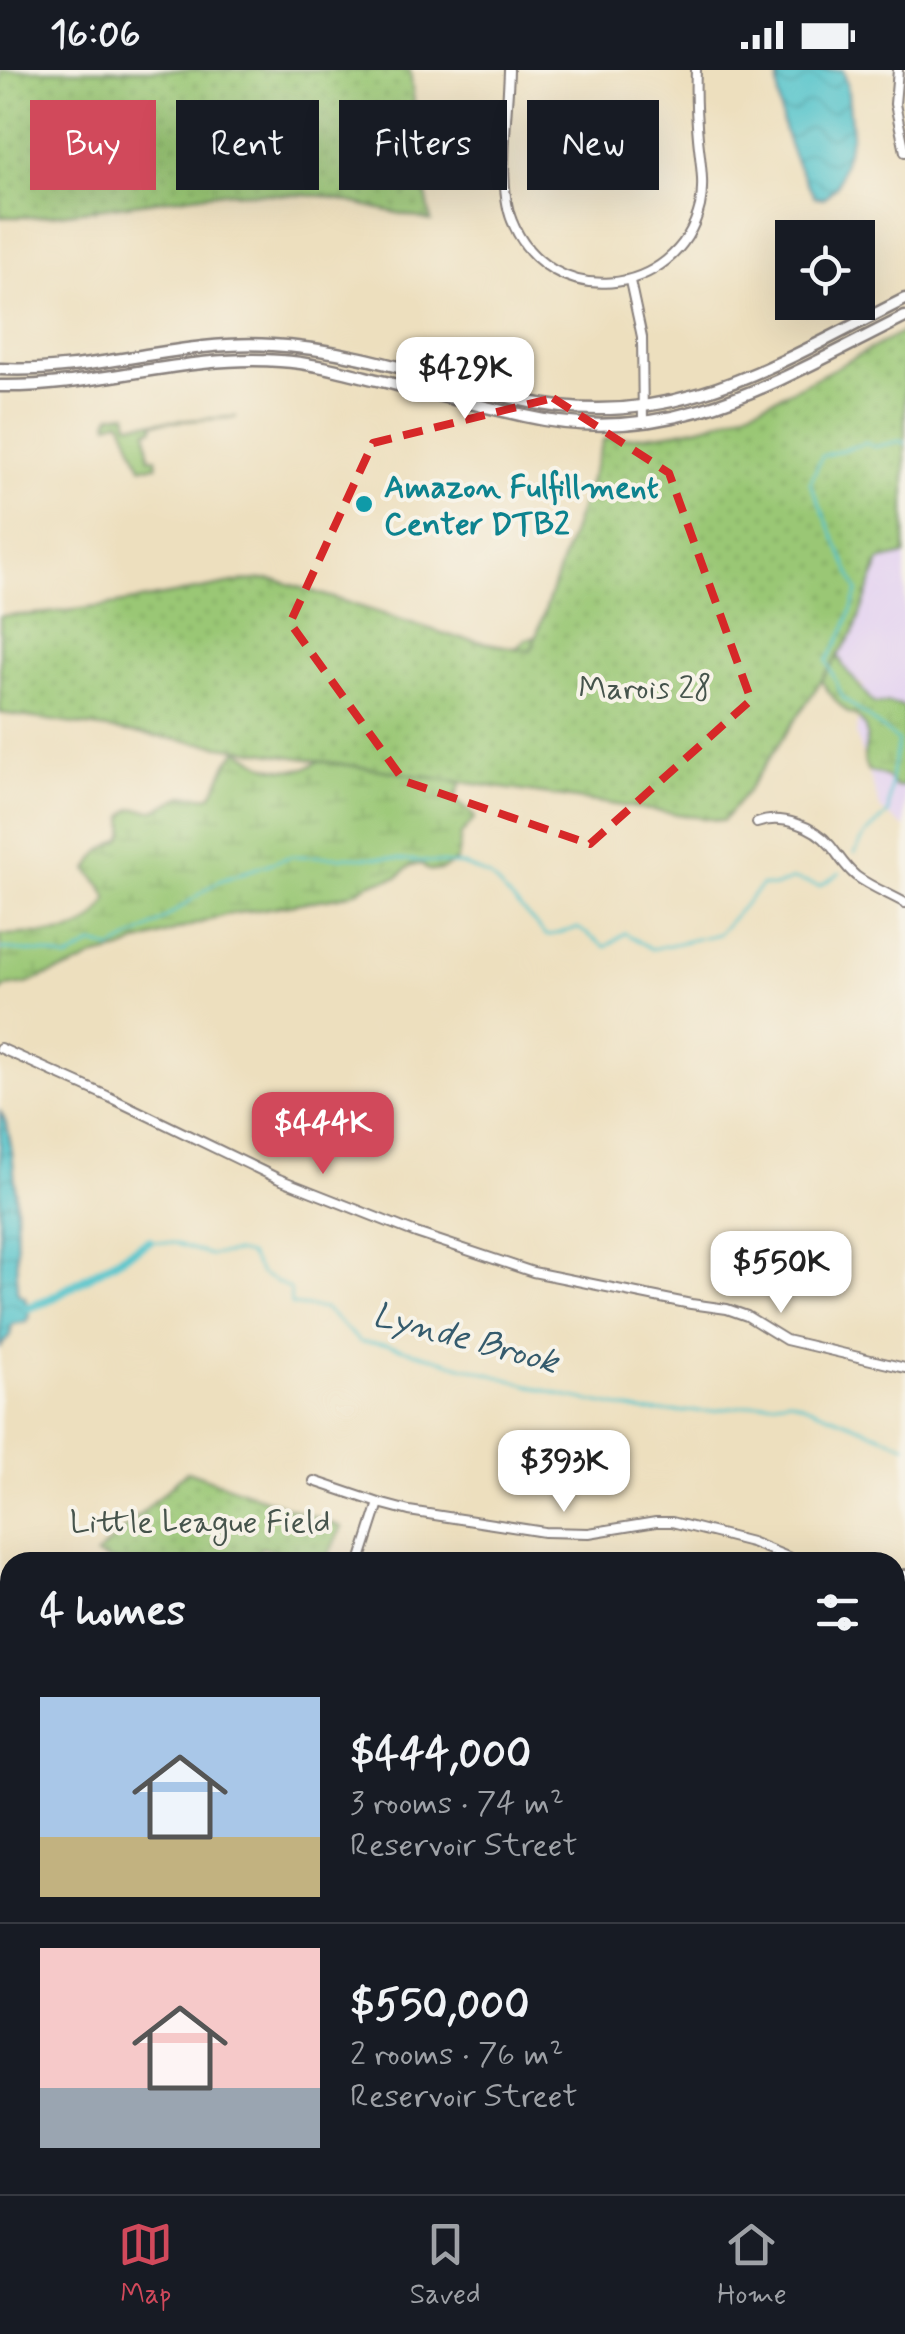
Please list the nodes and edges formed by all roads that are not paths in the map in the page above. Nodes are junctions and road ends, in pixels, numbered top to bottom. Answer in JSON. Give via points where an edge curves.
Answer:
{"nodes":[{"id":1,"x":509,"y":70,"type":"edge"},
{"id":2,"x":696,"y":70,"type":"edge"},
{"id":3,"x":898,"y":70,"type":"edge"},
{"id":4,"x":900,"y":104,"type":"edge"},
{"id":5,"x":905,"y":152,"type":"edge"},
{"id":6,"x":630,"y":281,"type":"junction"},
{"id":7,"x":905,"y":300,"type":"edge"},
{"id":8,"x":905,"y":318,"type":"edge"},
{"id":9,"x":0,"y":370,"type":"edge"},
{"id":10,"x":0,"y":386,"type":"edge"},
{"id":11,"x":643,"y":407,"type":"junction"},
{"id":12,"x":644,"y":423,"type":"junction"},
{"id":13,"x":757,"y":822,"type":"dead end"},
{"id":14,"x":905,"y":903,"type":"edge"},
{"id":15,"x":0,"y":1048,"type":"edge"},
{"id":16,"x":905,"y":1368,"type":"edge"},
{"id":17,"x":314,"y":1480,"type":"dead end"},
{"id":18,"x":379,"y":1504,"type":"junction"},
{"id":19,"x":363,"y":1552,"type":"edge"},
{"id":20,"x":776,"y":1552,"type":"edge"}],
"edges":[{"from":1,"to":6,"type":"street","via":[[504,186],[516,231],[561,274],[604,284]]},
{"from":2,"to":6,"type":"street","via":[[703,176],[696,220],[672,255]]},
{"from":3,"to":4,"type":"street"},
{"from":4,"to":5,"type":"street"},
{"from":6,"to":11,"type":"street","via":[[642,337]]},
{"from":7,"to":11,"type":"main road","via":[[743,380]]},
{"from":8,"to":12,"type":"main road","via":[[736,400]]},
{"from":9,"to":11,"type":"main road","via":[[270,344],[545,404]]},
{"from":10,"to":12,"type":"main road","via":[[277,360],[555,422]]},
{"from":11,"to":12,"type":"street"},
{"from":13,"to":14,"type":"street","via":[[782,820],[815,833],[852,873]]},
{"from":15,"to":16,"type":"street","via":[[279,1179],[416,1232],[543,1274],[727,1309],[786,1340]]},
{"from":17,"to":18,"type":"street"},
{"from":18,"to":19,"type":"street"},
{"from":18,"to":20,"type":"street","via":[[554,1533],[670,1522]]}]}
